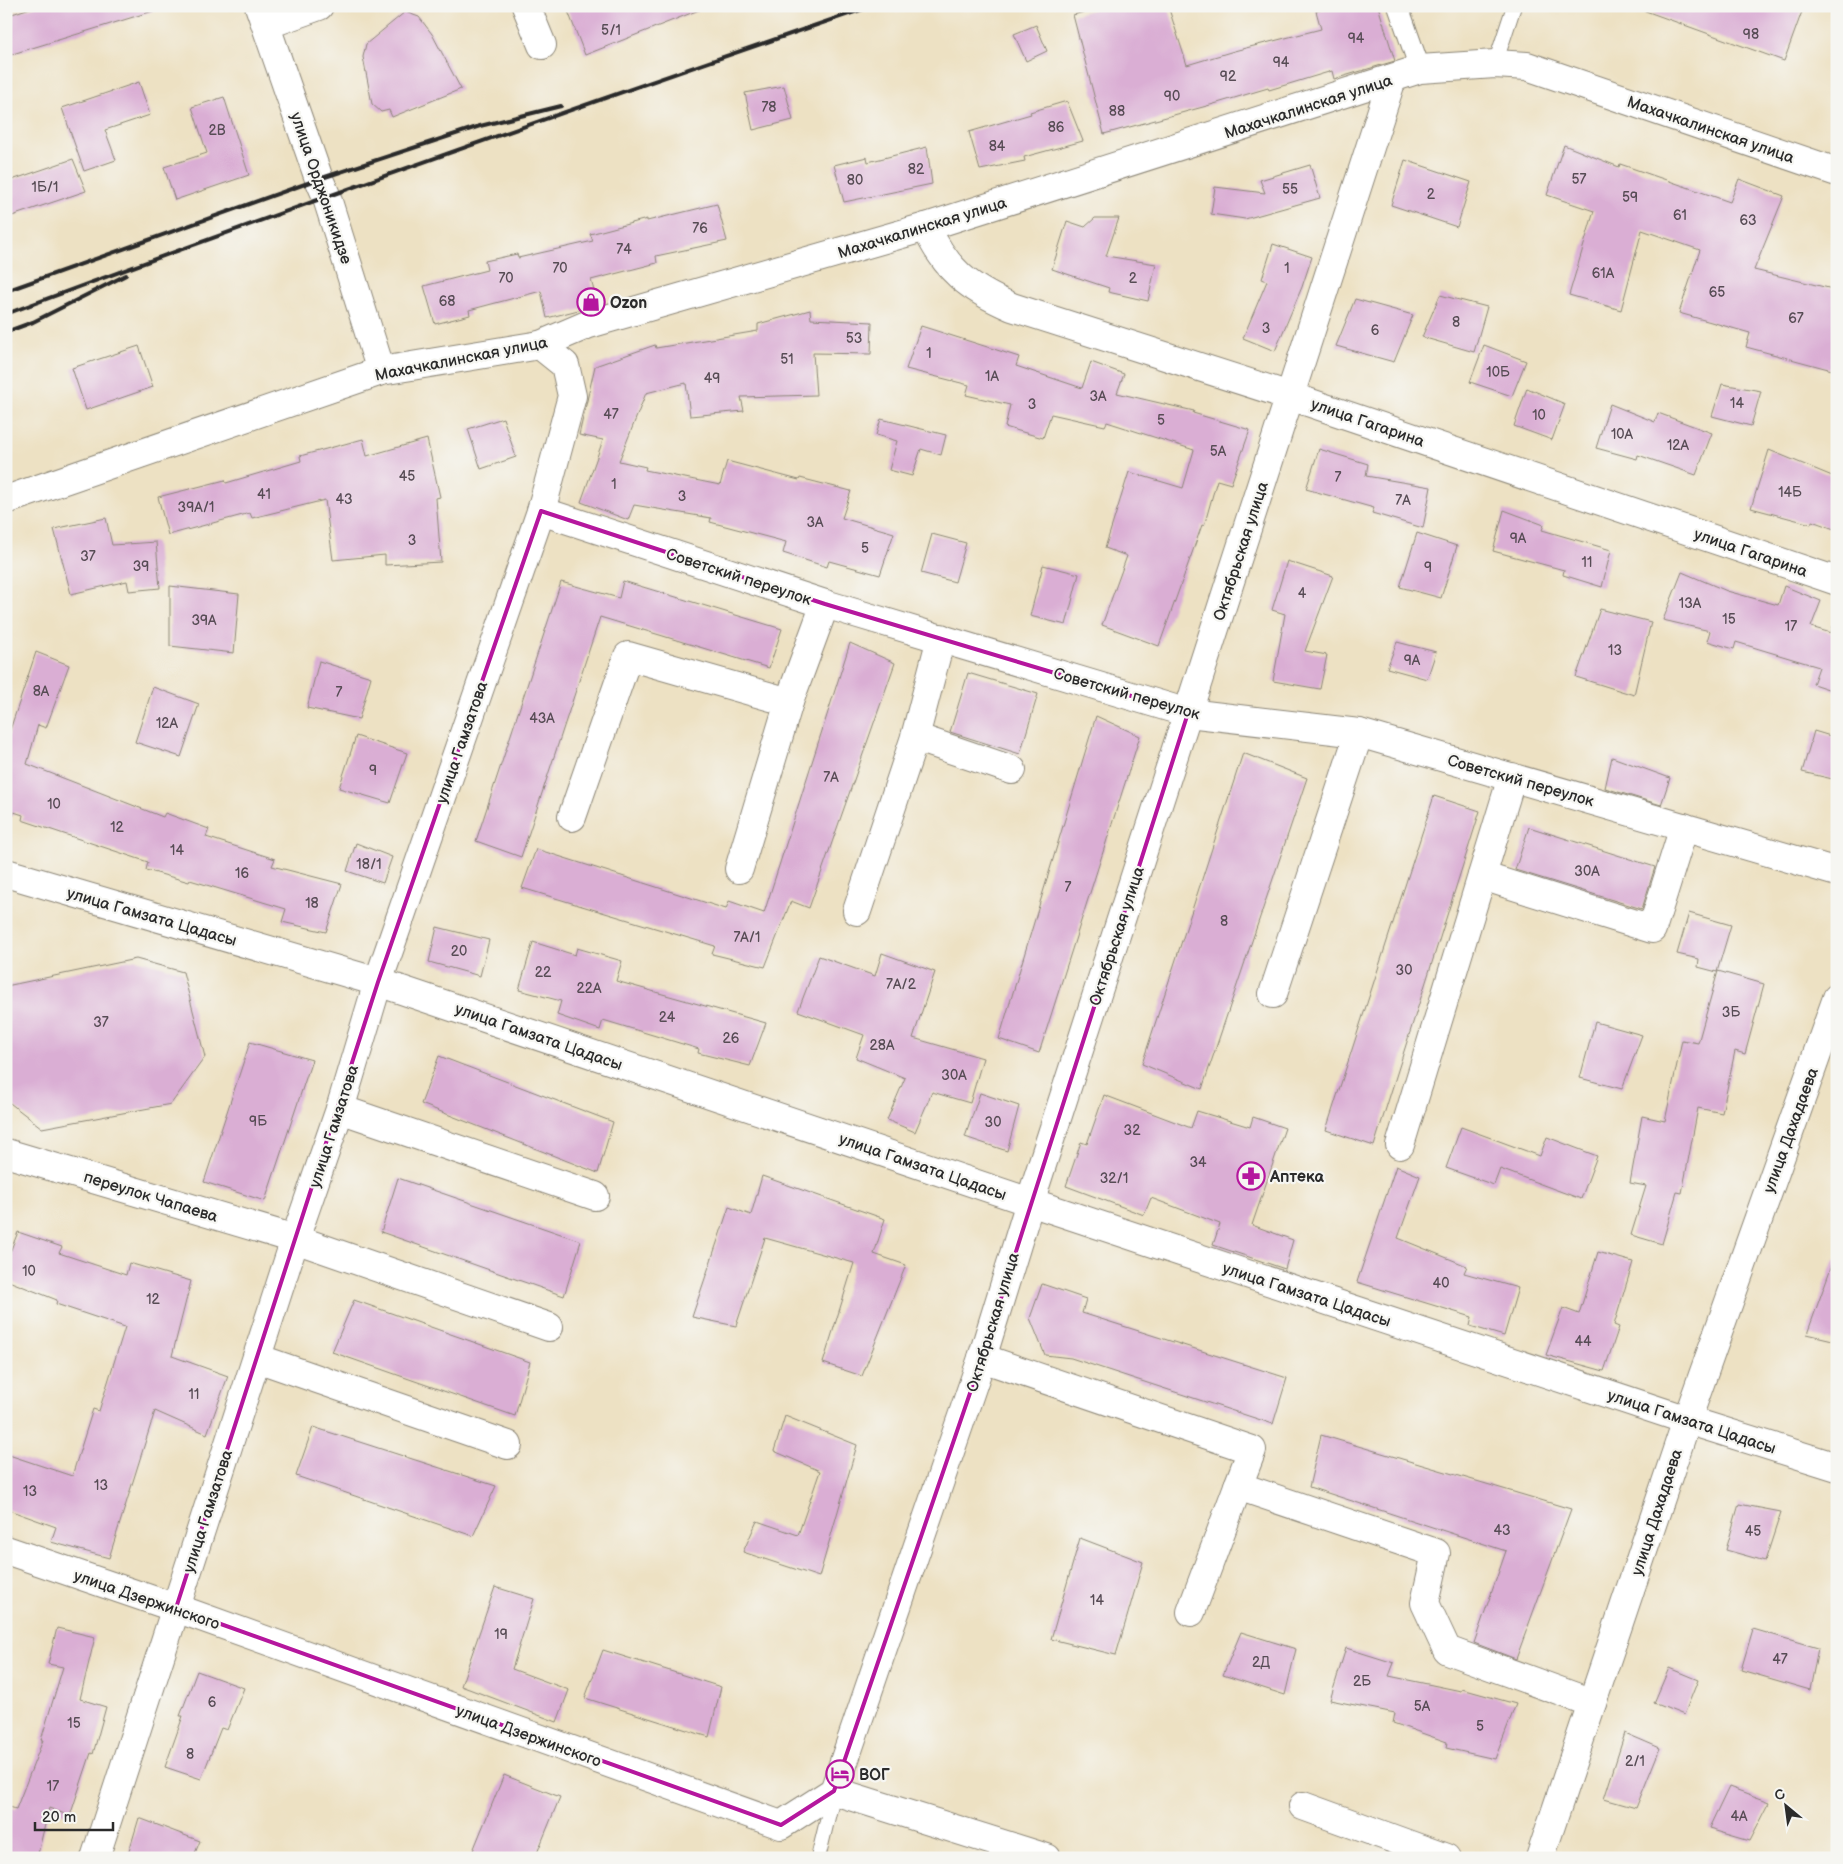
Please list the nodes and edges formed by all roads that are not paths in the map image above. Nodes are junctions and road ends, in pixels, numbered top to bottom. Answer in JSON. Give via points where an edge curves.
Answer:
{"nodes":[{"id":1,"x":319,"y":6,"type":"edge"},
{"id":2,"x":526,"y":6,"type":"edge"},
{"id":3,"x":1398,"y":6,"type":"edge"},
{"id":4,"x":1514,"y":6,"type":"edge"},
{"id":5,"x":263,"y":16,"type":"edge"},
{"id":6,"x":542,"y":45,"type":"dead end"},
{"id":7,"x":1495,"y":64,"type":"junction"},
{"id":8,"x":1420,"y":69,"type":"junction"},
{"id":9,"x":1392,"y":79,"type":"junction"},
{"id":10,"x":1837,"y":172,"type":"edge"},
{"id":11,"x":926,"y":227,"type":"junction"},
{"id":12,"x":540,"y":345,"type":"junction"},
{"id":13,"x":382,"y":372,"type":"junction"},
{"id":14,"x":1290,"y":396,"type":"junction"},
{"id":15,"x":6,"y":500,"type":"edge"},
{"id":16,"x":541,"y":511,"type":"junction"},
{"id":17,"x":1837,"y":581,"type":"edge"},
{"id":18,"x":825,"y":604,"type":"junction"},
{"id":19,"x":941,"y":638,"type":"junction"},
{"id":20,"x":789,"y":702,"type":"junction"},
{"id":21,"x":1188,"y":713,"type":"junction"},
{"id":22,"x":1359,"y":733,"type":"junction"},
{"id":23,"x":915,"y":737,"type":"junction"},
{"id":24,"x":1012,"y":770,"type":"dead end"},
{"id":25,"x":1512,"y":777,"type":"junction"},
{"id":26,"x":572,"y":817,"type":"dead end"},
{"id":27,"x":1684,"y":827,"type":"junction"},
{"id":28,"x":740,"y":869,"type":"dead end"},
{"id":29,"x":1837,"y":872,"type":"edge"},
{"id":30,"x":6,"y":873,"type":"edge"},
{"id":31,"x":1482,"y":876,"type":"junction"},
{"id":32,"x":857,"y":911,"type":"dead end"},
{"id":33,"x":378,"y":982,"type":"junction"},
{"id":34,"x":1273,"y":994,"type":"dead end"},
{"id":35,"x":1837,"y":998,"type":"edge"},
{"id":36,"x":340,"y":1109,"type":"junction"},
{"id":37,"x":1400,"y":1145,"type":"dead end"},
{"id":38,"x":6,"y":1153,"type":"edge"},
{"id":39,"x":595,"y":1196,"type":"dead end"},
{"id":40,"x":1030,"y":1202,"type":"junction"},
{"id":41,"x":295,"y":1239,"type":"junction"},
{"id":42,"x":549,"y":1328,"type":"dead end"},
{"id":43,"x":257,"y":1358,"type":"junction"},
{"id":44,"x":982,"y":1358,"type":"junction"},
{"id":45,"x":1687,"y":1420,"type":"junction"},
{"id":46,"x":508,"y":1445,"type":"dead end"},
{"id":47,"x":1837,"y":1467,"type":"edge"},
{"id":48,"x":1238,"y":1486,"type":"junction"},
{"id":49,"x":6,"y":1550,"type":"edge"},
{"id":50,"x":176,"y":1608,"type":"junction"},
{"id":51,"x":1191,"y":1612,"type":"dead end"},
{"id":52,"x":1592,"y":1704,"type":"junction"},
{"id":53,"x":834,"y":1791,"type":"junction"},
{"id":54,"x":1303,"y":1806,"type":"dead end"},
{"id":55,"x":95,"y":1858,"type":"edge"},
{"id":56,"x":818,"y":1858,"type":"edge"},
{"id":57,"x":1047,"y":1858,"type":"edge"},
{"id":58,"x":1446,"y":1858,"type":"edge"},
{"id":59,"x":1540,"y":1858,"type":"edge"}],
"edges":[{"from":1,"to":5,"type":"street"},
{"from":2,"to":6,"type":"street"},
{"from":3,"to":8,"type":"street"},
{"from":4,"to":7,"type":"lane"},
{"from":5,"to":13,"type":"street","name":"улица Орджоникидзе","via":[[326,195]]},
{"from":7,"to":8,"type":"street","name":"Махачкалинская улица"},
{"from":7,"to":10,"type":"street","name":"Махачкалинская улица","via":[[1526,66]]},
{"from":8,"to":9,"type":"street","name":"Махачкалинская улица"},
{"from":9,"to":11,"type":"street","name":"Махачкалинская улица"},
{"from":9,"to":14,"type":"street","name":"Октябрьская улица"},
{"from":11,"to":12,"type":"street","name":"Махачкалинская улица","via":[[589,324]]},
{"from":11,"to":14,"type":"street","name":"улица Гагарина","via":[[934,244],[956,273],[988,296]]},
{"from":12,"to":13,"type":"street","name":"Махачкалинская улица"},
{"from":12,"to":16,"type":"street","name":"улица Гамзатова","via":[[565,365],[572,396]]},
{"from":13,"to":15,"type":"street","name":"Махачкалинская улица"},
{"from":14,"to":17,"type":"street","name":"улица Гагарина"},
{"from":14,"to":21,"type":"street","name":"Октябрьская улица"},
{"from":16,"to":18,"type":"street","name":"Советский переулок"},
{"from":16,"to":33,"type":"street","name":"улица Гамзатова"},
{"from":18,"to":19,"type":"street","name":"Советский переулок"},
{"from":18,"to":20,"type":"street"},
{"from":19,"to":21,"type":"street","name":"Советский переулок"},
{"from":19,"to":23,"type":"street"},
{"from":20,"to":26,"type":"street","via":[[628,656]]},
{"from":20,"to":28,"type":"street"},
{"from":21,"to":22,"type":"street","name":"Советский переулок"},
{"from":21,"to":40,"type":"street","name":"Октябрьская улица"},
{"from":22,"to":25,"type":"street","name":"Советский переулок"},
{"from":22,"to":34,"type":"street"},
{"from":23,"to":24,"type":"street"},
{"from":23,"to":32,"type":"street"},
{"from":25,"to":27,"type":"street","name":"Советский переулок"},
{"from":25,"to":31,"type":"street"},
{"from":27,"to":29,"type":"street","name":"Советский переулок"},
{"from":27,"to":31,"type":"street","via":[[1652,929]]},
{"from":30,"to":33,"type":"street","name":"улица Гамзата Цадасы"},
{"from":31,"to":37,"type":"street"},
{"from":33,"to":36,"type":"street","name":"улица Гамзатова"},
{"from":33,"to":40,"type":"street","name":"улица Гамзата Цадасы"},
{"from":35,"to":45,"type":"street","name":"улица Дахадаева"},
{"from":36,"to":39,"type":"street"},
{"from":36,"to":41,"type":"street","name":"улица Гамзатова"},
{"from":38,"to":41,"type":"street","name":"переулок Чапаева"},
{"from":40,"to":44,"type":"street","name":"Октябрьская улица"},
{"from":40,"to":45,"type":"street","name":"улица Гамзата Цадасы"},
{"from":41,"to":42,"type":"street","name":"переулок Чапаева"},
{"from":41,"to":43,"type":"street","name":"улица Гамзатова"},
{"from":43,"to":46,"type":"street"},
{"from":43,"to":50,"type":"street","name":"улица Гамзатова"},
{"from":44,"to":48,"type":"street","via":[[1252,1450]]},
{"from":44,"to":53,"type":"street","name":"Октябрьская улица"},
{"from":45,"to":47,"type":"street","name":"улица Гамзата Цадасы"},
{"from":45,"to":52,"type":"street","name":"улица Дахадаева"},
{"from":48,"to":51,"type":"street"},
{"from":48,"to":52,"type":"street","via":[[1436,1552],[1425,1603],[1447,1650]]},
{"from":49,"to":50,"type":"street","name":"улица Дзержинского"},
{"from":50,"to":53,"type":"street","name":"улица Дзержинского","via":[[781,1825]]},
{"from":50,"to":55,"type":"street","name":"улица Гамзатова"},
{"from":52,"to":59,"type":"street","name":"улица Дахадаева"},
{"from":53,"to":56,"type":"lane"},
{"from":53,"to":57,"type":"street"},
{"from":54,"to":58,"type":"street"}]}
